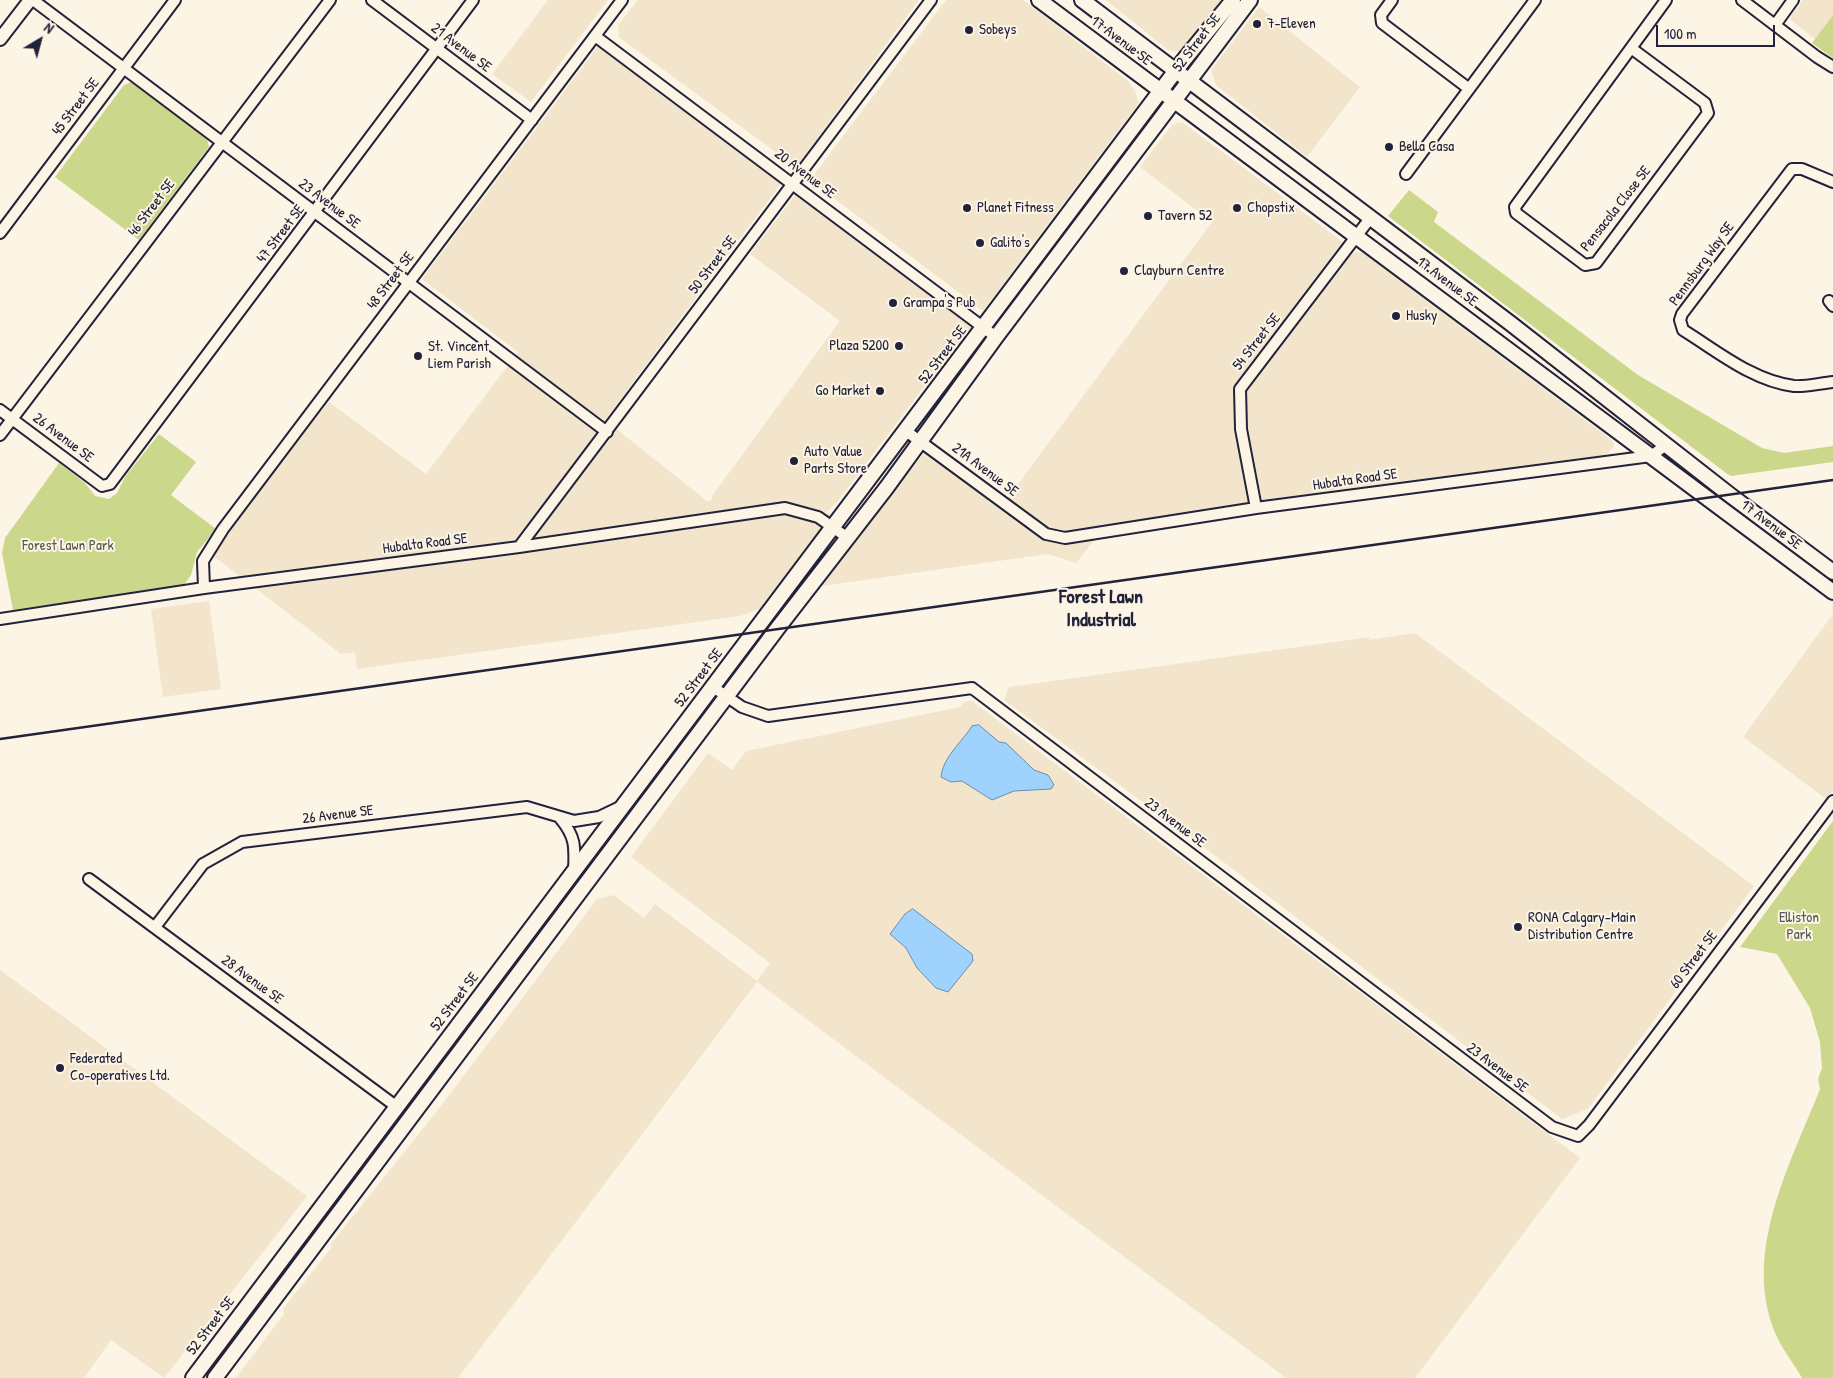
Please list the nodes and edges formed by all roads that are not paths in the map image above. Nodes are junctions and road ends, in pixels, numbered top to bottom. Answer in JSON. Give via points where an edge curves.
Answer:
{"nodes":[{"id":1,"x":31,"y":0,"type":"edge"},
{"id":2,"x":176,"y":0,"type":"edge"},
{"id":3,"x":330,"y":0,"type":"edge"},
{"id":4,"x":372,"y":0,"type":"edge"},
{"id":5,"x":473,"y":0,"type":"edge"},
{"id":6,"x":622,"y":0,"type":"edge"},
{"id":7,"x":931,"y":0,"type":"edge"},
{"id":8,"x":1039,"y":0,"type":"edge"},
{"id":9,"x":1233,"y":0,"type":"edge"},
{"id":10,"x":1250,"y":0,"type":"edge"},
{"id":11,"x":1392,"y":0,"type":"edge"},
{"id":12,"x":1535,"y":0,"type":"edge"},
{"id":13,"x":1666,"y":0,"type":"edge"},
{"id":14,"x":1742,"y":0,"type":"edge"},
{"id":15,"x":1793,"y":0,"type":"edge"},
{"id":16,"x":1084,"y":1,"type":"edge"},
{"id":17,"x":1775,"y":25,"type":"junction"},
{"id":18,"x":595,"y":36,"type":"junction"},
{"id":19,"x":0,"y":39,"type":"edge"},
{"id":20,"x":436,"y":48,"type":"junction"},
{"id":21,"x":1631,"y":48,"type":"junction"},
{"id":22,"x":1833,"y":67,"type":"edge"},
{"id":23,"x":124,"y":68,"type":"junction"},
{"id":24,"x":1176,"y":71,"type":"junction"},
{"id":25,"x":1189,"y":81,"type":"junction"},
{"id":26,"x":1468,"y":88,"type":"junction"},
{"id":27,"x":1160,"y":91,"type":"junction"},
{"id":28,"x":1173,"y":101,"type":"junction"},
{"id":29,"x":532,"y":120,"type":"junction"},
{"id":30,"x":221,"y":141,"type":"junction"},
{"id":31,"x":1406,"y":174,"type":"dead end"},
{"id":32,"x":1833,"y":182,"type":"edge"},
{"id":33,"x":792,"y":184,"type":"junction"},
{"id":34,"x":316,"y":213,"type":"junction"},
{"id":35,"x":1370,"y":217,"type":"junction"},
{"id":36,"x":0,"y":233,"type":"edge"},
{"id":37,"x":1357,"y":236,"type":"junction"},
{"id":38,"x":409,"y":283,"type":"junction"},
{"id":39,"x":983,"y":328,"type":"junction"},
{"id":40,"x":996,"y":337,"type":"junction"},
{"id":41,"x":1833,"y":382,"type":"edge"},
{"id":42,"x":0,"y":410,"type":"edge"},
{"id":43,"x":12,"y":419,"type":"junction"},
{"id":44,"x":906,"y":430,"type":"junction"},
{"id":45,"x":607,"y":432,"type":"junction"},
{"id":46,"x":0,"y":435,"type":"edge"},
{"id":47,"x":921,"y":441,"type":"junction"},
{"id":48,"x":1666,"y":445,"type":"junction"},
{"id":49,"x":1651,"y":456,"type":"junction"},
{"id":50,"x":110,"y":484,"type":"joint"},
{"id":51,"x":1256,"y":508,"type":"junction"},
{"id":52,"x":834,"y":527,"type":"junction"},
{"id":53,"x":1046,"y":534,"type":"joint"},
{"id":54,"x":848,"y":538,"type":"junction"},
{"id":55,"x":519,"y":547,"type":"junction"},
{"id":56,"x":1833,"y":572,"type":"edge"},
{"id":57,"x":204,"y":588,"type":"junction"},
{"id":58,"x":1833,"y":592,"type":"edge"},
{"id":59,"x":0,"y":619,"type":"edge"},
{"id":60,"x":713,"y":687,"type":"junction"},
{"id":61,"x":727,"y":697,"type":"junction"},
{"id":62,"x":1833,"y":801,"type":"edge"},
{"id":63,"x":624,"y":805,"type":"junction"},
{"id":64,"x":560,"y":818,"type":"junction"},
{"id":65,"x":574,"y":872,"type":"junction"},
{"id":66,"x":89,"y":879,"type":"dead end"},
{"id":67,"x":155,"y":927,"type":"junction"},
{"id":68,"x":397,"y":1107,"type":"junction"},
{"id":69,"x":1578,"y":1136,"type":"joint"},
{"id":70,"x":193,"y":1378,"type":"edge"},
{"id":71,"x":215,"y":1378,"type":"edge"}],
"edges":[{"from":1,"to":19,"type":"street"},
{"from":1,"to":23,"type":"street","name":"23 Avenue SE"},
{"from":2,"to":23,"type":"street","name":"45 Street SE"},
{"from":3,"to":30,"type":"street","name":"46 Street SE"},
{"from":4,"to":20,"type":"street","name":"21 Avenue SE"},
{"from":5,"to":20,"type":"street","name":"47 Street SE"},
{"from":6,"to":18,"type":"street","name":"48 Street SE"},
{"from":7,"to":33,"type":"street","name":"50 Street SE"},
{"from":8,"to":27,"type":"main road","name":"17 Avenue SE"},
{"from":9,"to":24,"type":"main road","name":"52 Street SE"},
{"from":10,"to":25,"type":"main road","name":"52 Street SE"},
{"from":11,"to":26,"type":"street","via":[[1381,15],[1382,23]]},
{"from":12,"to":26,"type":"street"},
{"from":13,"to":21,"type":"street","name":"Pensacola Close SE"},
{"from":14,"to":17,"type":"street"},
{"from":15,"to":17,"type":"street"},
{"from":16,"to":24,"type":"main road","name":"17 Avenue SE"},
{"from":17,"to":22,"type":"street"},
{"from":18,"to":29,"type":"street","name":"48 Street SE"},
{"from":18,"to":33,"type":"street","name":"20 Avenue SE"},
{"from":20,"to":29,"type":"street","name":"21 Avenue SE"},
{"from":20,"to":34,"type":"street","name":"47 Street SE"},
{"from":21,"to":21,"type":"street","name":"Pensacola Close SE","via":[[1515,207],[1516,213],[1585,265],[1596,263],[1708,113],[1705,103]]},
{"from":23,"to":30,"type":"street","name":"23 Avenue SE"},
{"from":23,"to":36,"type":"street","name":"45 Street SE"},
{"from":24,"to":25,"type":"main road","name":"17 Avenue SE"},
{"from":24,"to":27,"type":"main road","name":"52 Street SE"},
{"from":25,"to":28,"type":"main road","name":"52 Street SE"},
{"from":25,"to":35,"type":"main road","name":"17 Avenue SE"},
{"from":26,"to":31,"type":"street"},
{"from":27,"to":28,"type":"main road","name":"17 Avenue SE"},
{"from":27,"to":39,"type":"main road","name":"52 Street SE"},
{"from":28,"to":37,"type":"main road","name":"17 Avenue SE"},
{"from":28,"to":40,"type":"main road","name":"52 Street SE"},
{"from":29,"to":38,"type":"street","name":"48 Street SE"},
{"from":30,"to":34,"type":"street","name":"23 Avenue SE"},
{"from":30,"to":43,"type":"street","name":"46 Street SE"},
{"from":32,"to":41,"type":"street","name":"Pennsburg Way SE","via":[[1802,169],[1792,170],[1680,320],[1683,330],[1773,382],[1796,386]]},
{"from":33,"to":39,"type":"street","name":"20 Avenue SE"},
{"from":33,"to":45,"type":"street","name":"50 Street SE"},
{"from":34,"to":38,"type":"street","name":"23 Avenue SE"},
{"from":34,"to":50,"type":"street","name":"47 Street SE"},
{"from":35,"to":37,"type":"street","name":"54 Street SE"},
{"from":35,"to":48,"type":"main road","name":"17 Avenue SE"},
{"from":37,"to":49,"type":"main road","name":"17 Avenue SE"},
{"from":37,"to":51,"type":"street","name":"54 Street SE","via":[[1240,389],[1241,428]]},
{"from":38,"to":45,"type":"street","name":"23 Avenue SE"},
{"from":38,"to":57,"type":"street","name":"48 Street SE","via":[[210,547],[203,561]]},
{"from":39,"to":40,"type":"street","name":"20 Avenue SE"},
{"from":39,"to":44,"type":"main road","name":"52 Street SE"},
{"from":40,"to":47,"type":"main road","name":"52 Street SE"},
{"from":42,"to":43,"type":"street","name":"26 Avenue SE"},
{"from":43,"to":46,"type":"street","name":"46 Street SE"},
{"from":43,"to":50,"type":"street","name":"26 Avenue SE","via":[[102,486]]},
{"from":44,"to":47,"type":"street","name":"21A Avenue SE"},
{"from":44,"to":52,"type":"main road","name":"52 Street SE"},
{"from":45,"to":55,"type":"street","name":"50 Street SE"},
{"from":47,"to":53,"type":"street","name":"21A Avenue SE"},
{"from":47,"to":54,"type":"main road","name":"52 Street SE"},
{"from":48,"to":49,"type":"street","name":"Hubalta Road SE"},
{"from":48,"to":56,"type":"main road","name":"17 Avenue SE"},
{"from":49,"to":51,"type":"street","name":"Hubalta Road SE"},
{"from":49,"to":58,"type":"main road","name":"17 Avenue SE"},
{"from":51,"to":53,"type":"street","name":"Hubalta Road SE","via":[[1065,538]]},
{"from":52,"to":54,"type":"street","name":"Hubalta Road SE"},
{"from":52,"to":55,"type":"street","name":"Hubalta Road SE","via":[[818,517],[785,508]]},
{"from":52,"to":60,"type":"main road","name":"52 Street SE"},
{"from":54,"to":61,"type":"main road","name":"52 Street SE"},
{"from":55,"to":57,"type":"street","name":"Hubalta Road SE"},
{"from":57,"to":59,"type":"street","name":"Hubalta Road SE"},
{"from":60,"to":61,"type":"street","name":"23 Avenue SE"},
{"from":60,"to":63,"type":"main road","name":"52 Street SE"},
{"from":61,"to":69,"type":"street","name":"23 Avenue SE","via":[[742,707],[768,716],[972,688],[1552,1127]]},
{"from":61,"to":71,"type":"main road","name":"52 Street SE"},
{"from":62,"to":69,"type":"street","name":"60 Street SE","via":[[1590,1125]]},
{"from":63,"to":64,"type":"street","name":"26 Avenue SE","via":[[599,817],[574,821]]},
{"from":63,"to":65,"type":"main road","name":"52 Street SE"},
{"from":64,"to":65,"type":"street","via":[[572,835]]},
{"from":64,"to":67,"type":"street","name":"26 Avenue SE","via":[[527,807],[242,842],[203,864]]},
{"from":65,"to":68,"type":"main road","name":"52 Street SE"},
{"from":66,"to":67,"type":"street","name":"28 Avenue SE"},
{"from":67,"to":68,"type":"street","name":"28 Avenue SE"},
{"from":68,"to":70,"type":"main road","name":"52 Street SE"}]}
